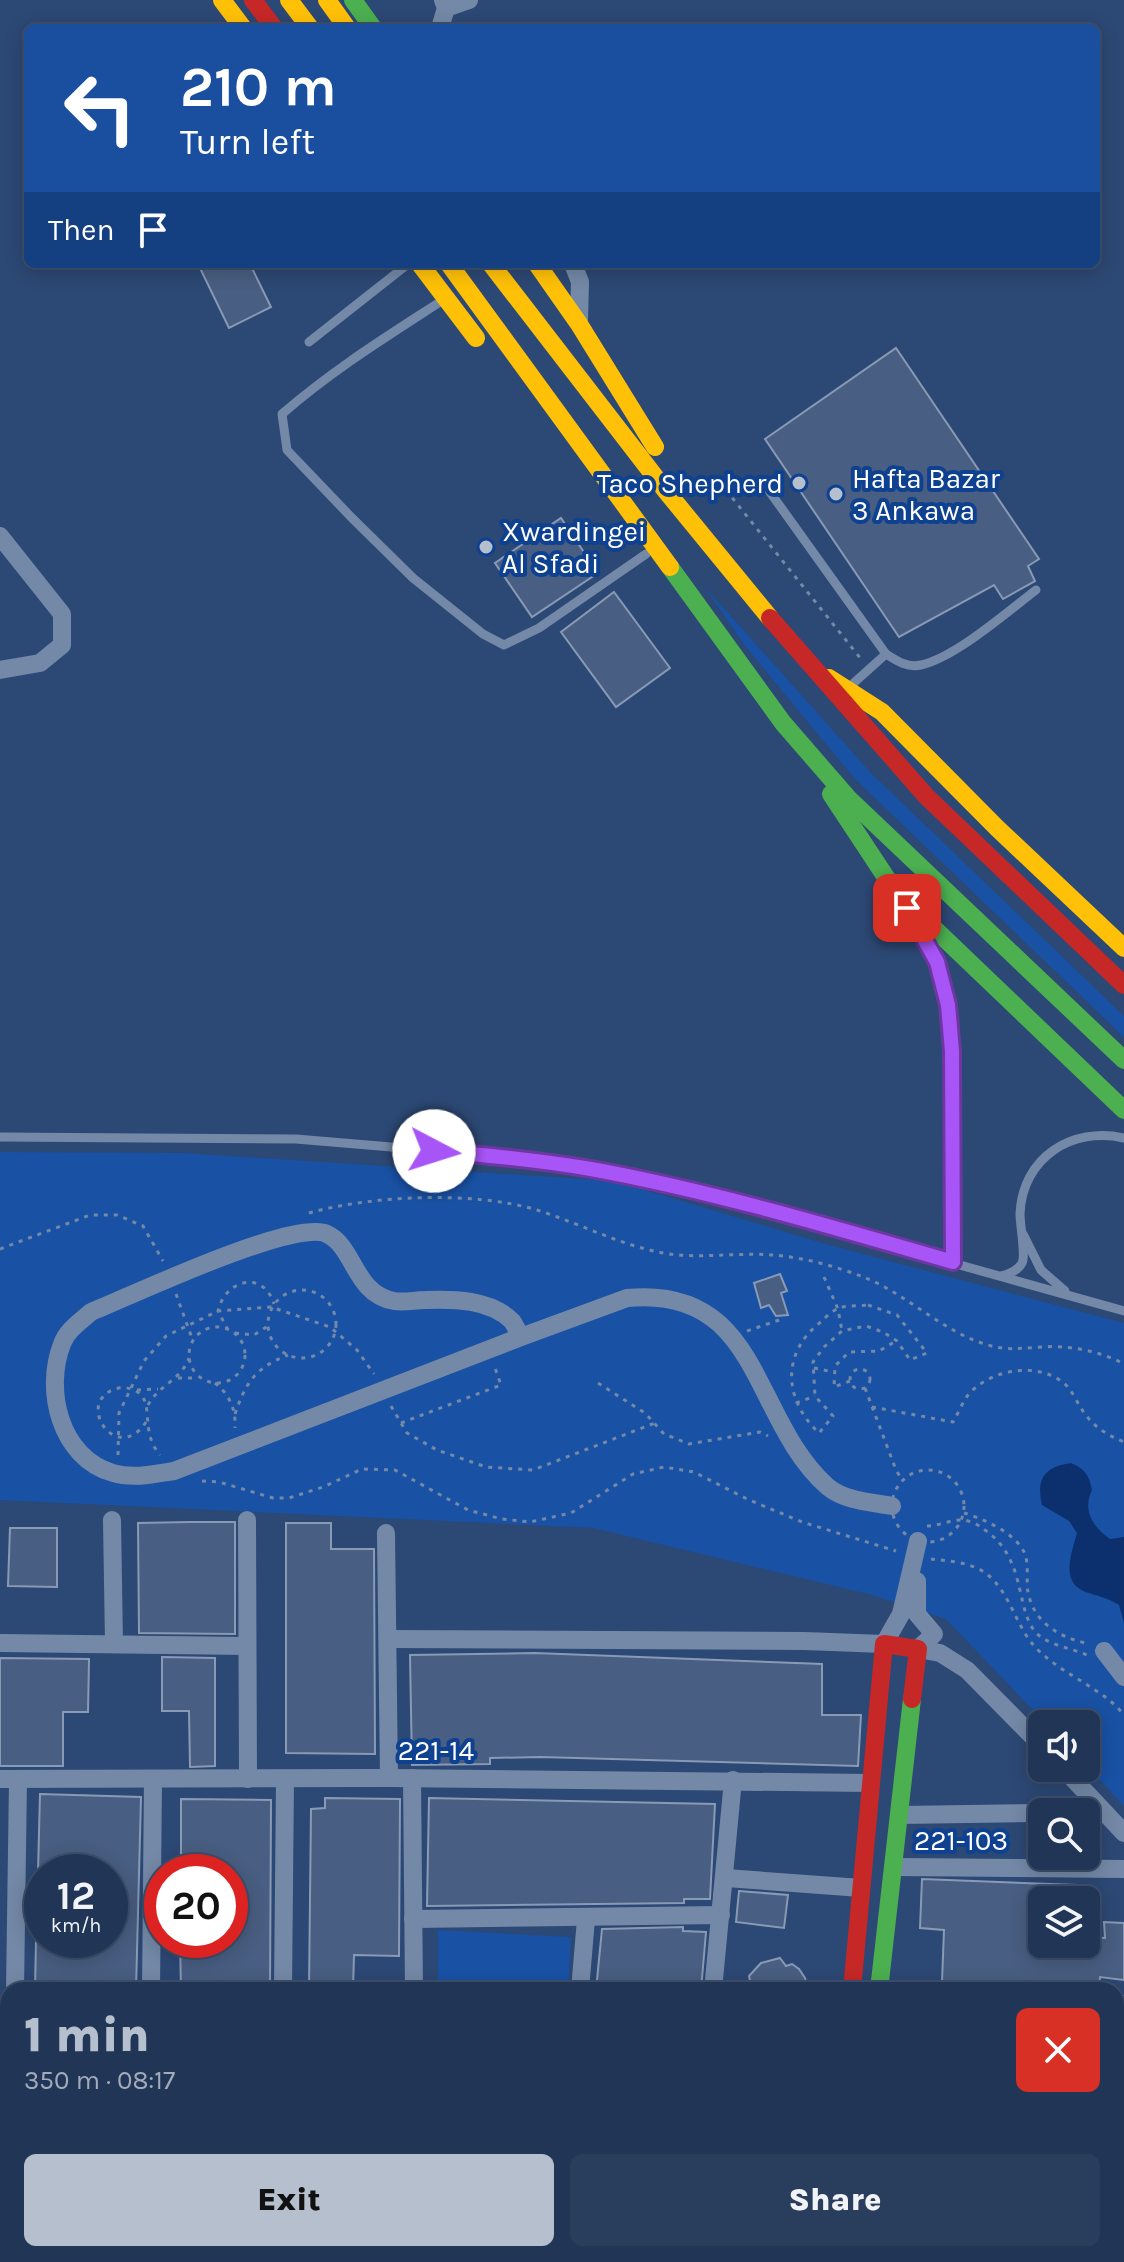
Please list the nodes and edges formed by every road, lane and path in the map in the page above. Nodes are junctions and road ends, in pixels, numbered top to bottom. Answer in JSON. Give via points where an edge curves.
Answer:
{"nodes":[{"id":1,"x":222,"y":0,"type":"edge"},
{"id":2,"x":253,"y":0,"type":"edge"},
{"id":3,"x":289,"y":0,"type":"edge"},
{"id":4,"x":327,"y":0,"type":"edge"},
{"id":5,"x":353,"y":0,"type":"edge"},
{"id":6,"x":469,"y":0,"type":"edge"},
{"id":7,"x":444,"y":4,"type":"edge"},
{"id":8,"x":240,"y":24,"type":"edge"},
{"id":9,"x":271,"y":24,"type":"edge"},
{"id":10,"x":307,"y":24,"type":"edge"},
{"id":11,"x":344,"y":24,"type":"edge"},
{"id":12,"x":370,"y":24,"type":"edge"},
{"id":13,"x":441,"y":24,"type":"edge"},
{"id":14,"x":403,"y":268,"type":"edge"},
{"id":15,"x":423,"y":268,"type":"edge"},
{"id":16,"x":452,"y":268,"type":"edge"},
{"id":17,"x":494,"y":268,"type":"edge"},
{"id":18,"x":575,"y":268,"type":"edge"},
{"id":19,"x":530,"y":270,"type":"edge"},
{"id":20,"x":445,"y":298,"type":"junction"},
{"id":21,"x":579,"y":324,"type":"junction"},
{"id":22,"x":309,"y":342,"type":"dead end"},
{"id":23,"x":491,"y":357,"type":"dead end"},
{"id":24,"x":537,"y":416,"type":"dead end"},
{"id":25,"x":762,"y":481,"type":"dead end"},
{"id":26,"x":680,"y":487,"type":"junction"},
{"id":27,"x":726,"y":490,"type":"dead end"},
{"id":28,"x":0,"y":536,"type":"edge"},
{"id":29,"x":646,"y":554,"type":"junction"},
{"id":30,"x":1036,"y":590,"type":"dead end"},
{"id":31,"x":721,"y":639,"type":"junction"},
{"id":32,"x":790,"y":644,"type":"junction"},
{"id":33,"x":886,"y":654,"type":"junction"},
{"id":34,"x":869,"y":669,"type":"junction"},
{"id":35,"x":0,"y":670,"type":"edge"},
{"id":36,"x":847,"y":689,"type":"junction"},
{"id":37,"x":783,"y":723,"type":"junction"},
{"id":38,"x":895,"y":891,"type":"junction"},
{"id":39,"x":1102,"y":928,"type":"junction"},
{"id":40,"x":1086,"y":947,"type":"junction"},
{"id":41,"x":1124,"y":948,"type":"edge"},
{"id":42,"x":1124,"y":985,"type":"edge"},
{"id":43,"x":1124,"y":1060,"type":"edge"},
{"id":44,"x":1124,"y":1110,"type":"edge"},
{"id":45,"x":0,"y":1137,"type":"edge"},
{"id":46,"x":1124,"y":1138,"type":"edge"},
{"id":47,"x":301,"y":1216,"type":"dead end"},
{"id":48,"x":1021,"y":1231,"type":"junction"},
{"id":49,"x":0,"y":1249,"type":"edge"},
{"id":50,"x":953,"y":1262,"type":"junction"},
{"id":51,"x":1001,"y":1276,"type":"junction"},
{"id":52,"x":824,"y":1277,"type":"dead end"},
{"id":53,"x":171,"y":1279,"type":"junction"},
{"id":54,"x":1072,"y":1296,"type":"junction"},
{"id":55,"x":274,"y":1304,"type":"junction"},
{"id":56,"x":838,"y":1309,"type":"junction"},
{"id":57,"x":1124,"y":1311,"type":"edge"},
{"id":58,"x":782,"y":1319,"type":"dead end"},
{"id":59,"x":188,"y":1324,"type":"junction"},
{"id":60,"x":268,"y":1326,"type":"junction"},
{"id":61,"x":230,"y":1331,"type":"junction"},
{"id":62,"x":842,"y":1331,"type":"junction"},
{"id":63,"x":732,"y":1336,"type":"junction"},
{"id":64,"x":521,"y":1337,"type":"junction"},
{"id":65,"x":193,"y":1341,"type":"junction"},
{"id":66,"x":897,"y":1341,"type":"junction"},
{"id":67,"x":488,"y":1349,"type":"junction"},
{"id":68,"x":288,"y":1355,"type":"junction"},
{"id":69,"x":189,"y":1357,"type":"junction"},
{"id":70,"x":1124,"y":1364,"type":"edge"},
{"id":71,"x":814,"y":1368,"type":"junction"},
{"id":72,"x":835,"y":1373,"type":"junction"},
{"id":73,"x":178,"y":1378,"type":"junction"},
{"id":74,"x":204,"y":1379,"type":"junction"},
{"id":75,"x":850,"y":1381,"type":"junction"},
{"id":76,"x":215,"y":1383,"type":"junction"},
{"id":77,"x":598,"y":1383,"type":"dead end"},
{"id":78,"x":160,"y":1388,"type":"junction"},
{"id":79,"x":865,"y":1388,"type":"junction"},
{"id":80,"x":132,"y":1389,"type":"junction"},
{"id":81,"x":815,"y":1396,"type":"junction"},
{"id":82,"x":796,"y":1403,"type":"junction"},
{"id":83,"x":872,"y":1407,"type":"junction"},
{"id":84,"x":147,"y":1409,"type":"junction"},
{"id":85,"x":774,"y":1411,"type":"junction"},
{"id":86,"x":235,"y":1414,"type":"junction"},
{"id":87,"x":146,"y":1422,"type":"junction"},
{"id":88,"x":401,"y":1423,"type":"dead end"},
{"id":89,"x":244,"y":1431,"type":"dead end"},
{"id":90,"x":117,"y":1437,"type":"junction"},
{"id":91,"x":1124,"y":1442,"type":"edge"},
{"id":92,"x":796,"y":1448,"type":"junction"},
{"id":93,"x":182,"y":1468,"type":"junction"},
{"id":94,"x":123,"y":1474,"type":"junction"},
{"id":95,"x":902,"y":1480,"type":"junction"},
{"id":96,"x":195,"y":1481,"type":"dead end"},
{"id":97,"x":892,"y":1506,"type":"junction"},
{"id":98,"x":964,"y":1513,"type":"junction"},
{"id":99,"x":112,"y":1520,"type":"dead end"},
{"id":100,"x":247,"y":1520,"type":"dead end"},
{"id":101,"x":386,"y":1533,"type":"dead end"},
{"id":102,"x":920,"y":1550,"type":"junction"},
{"id":103,"x":389,"y":1639,"type":"junction"},
{"id":104,"x":0,"y":1643,"type":"edge"},
{"id":105,"x":114,"y":1644,"type":"junction"},
{"id":106,"x":884,"y":1644,"type":"junction"},
{"id":107,"x":247,"y":1646,"type":"junction"},
{"id":108,"x":918,"y":1649,"type":"junction"},
{"id":109,"x":1104,"y":1651,"type":"joint"},
{"id":110,"x":1124,"y":1677,"type":"edge"},
{"id":111,"x":1124,"y":1715,"type":"edge"},
{"id":112,"x":1028,"y":1732,"type":"edge"},
{"id":113,"x":389,"y":1778,"type":"junction"},
{"id":114,"x":412,"y":1778,"type":"junction"},
{"id":115,"x":153,"y":1779,"type":"junction"},
{"id":116,"x":248,"y":1779,"type":"junction"},
{"id":117,"x":9,"y":1780,"type":"edge"},
{"id":118,"x":285,"y":1780,"type":"junction"},
{"id":119,"x":733,"y":1780,"type":"junction"},
{"id":120,"x":1077,"y":1782,"type":"edge"},
{"id":121,"x":871,"y":1783,"type":"junction"},
{"id":122,"x":902,"y":1785,"type":"junction"},
{"id":123,"x":1100,"y":1812,"type":"edge"},
{"id":124,"x":1107,"y":1812,"type":"junction"},
{"id":125,"x":1028,"y":1813,"type":"edge"},
{"id":126,"x":900,"y":1815,"type":"junction"},
{"id":127,"x":1124,"y":1833,"type":"edge"},
{"id":128,"x":894,"y":1867,"type":"junction"},
{"id":129,"x":1124,"y":1869,"type":"edge"},
{"id":130,"x":726,"y":1878,"type":"junction"},
{"id":131,"x":861,"y":1888,"type":"junction"},
{"id":132,"x":721,"y":1915,"type":"junction"},
{"id":133,"x":8,"y":1917,"type":"edge"},
{"id":134,"x":413,"y":1919,"type":"junction"},
{"id":135,"x":586,"y":1919,"type":"junction"},
{"id":136,"x":14,"y":1982,"type":"edge"},
{"id":137,"x":151,"y":1982,"type":"edge"},
{"id":138,"x":283,"y":1982,"type":"edge"},
{"id":139,"x":414,"y":1982,"type":"edge"},
{"id":140,"x":581,"y":1982,"type":"edge"},
{"id":141,"x":714,"y":1982,"type":"edge"},
{"id":142,"x":853,"y":1982,"type":"edge"},
{"id":143,"x":880,"y":1982,"type":"edge"}],
"edges":[{"from":1,"to":8,"type":"main road"},
{"from":2,"to":9,"type":"main road"},
{"from":3,"to":10,"type":"main road"},
{"from":4,"to":11,"type":"main road"},
{"from":5,"to":12,"type":"main road"},
{"from":6,"to":7,"type":"street"},
{"from":7,"to":13,"type":"street"},
{"from":14,"to":22,"type":"lane"},
{"from":15,"to":20,"type":"main road"},
{"from":16,"to":31,"type":"main road"},
{"from":17,"to":32,"type":"main road"},
{"from":18,"to":21,"type":"street","via":[[580,282]]},
{"from":19,"to":21,"type":"main road"},
{"from":19,"to":26,"type":"main road"},
{"from":20,"to":23,"type":"main road"},
{"from":20,"to":29,"type":"lane","via":[[379,339],[282,414],[287,450],[413,578],[504,645],[539,628]]},
{"from":21,"to":26,"type":"main road"},
{"from":24,"to":29,"type":"main road"},
{"from":25,"to":33,"type":"lane"},
{"from":26,"to":32,"type":"main road"},
{"from":27,"to":34,"type":"path"},
{"from":28,"to":35,"type":"street","via":[[62,614],[62,645],[40,663]]},
{"from":29,"to":31,"type":"main road"},
{"from":30,"to":33,"type":"lane","via":[[942,656],[919,666],[901,664]]},
{"from":31,"to":37,"type":"main road"},
{"from":32,"to":36,"type":"main road"},
{"from":32,"to":40,"type":"main road","via":[[926,796]]},
{"from":33,"to":34,"type":"lane"},
{"from":34,"to":36,"type":"lane"},
{"from":36,"to":39,"type":"main road","via":[[882,712]]},
{"from":37,"to":38,"type":"main road"},
{"from":37,"to":43,"type":"main road","via":[[848,798]]},
{"from":38,"to":44,"type":"main road"},
{"from":38,"to":50,"type":"lane","via":[[937,962],[948,1005]]},
{"from":39,"to":40,"type":"main road"},
{"from":39,"to":41,"type":"main road"},
{"from":40,"to":42,"type":"main road"},
{"from":45,"to":50,"type":"lane","via":[[296,1139],[556,1164],[696,1193]]},
{"from":46,"to":48,"type":"lane","via":[[1082,1136],[1042,1158],[1028,1180]]},
{"from":47,"to":70,"type":"path","via":[[336,1206],[417,1198],[534,1209],[660,1252],[772,1255],[819,1264],[867,1279],[974,1341],[1008,1350],[1078,1349]]},
{"from":48,"to":51,"type":"lane","via":[[1022,1264]]},
{"from":48,"to":54,"type":"lane","via":[[1041,1270]]},
{"from":49,"to":53,"type":"path","via":[[90,1215],[117,1215],[143,1226]]},
{"from":50,"to":51,"type":"lane"},
{"from":51,"to":54,"type":"lane"},
{"from":52,"to":56,"type":"path"},
{"from":53,"to":59,"type":"path"},
{"from":53,"to":64,"type":"street","via":[[265,1241],[312,1230],[337,1241],[378,1297],[397,1302],[455,1299],[489,1307],[512,1321]]},
{"from":53,"to":94,"type":"street","via":[[91,1312],[62,1342],[55,1375],[63,1429],[84,1457]]},
{"from":54,"to":57,"type":"lane"},
{"from":55,"to":60,"type":"path"},
{"from":55,"to":61,"type":"path","via":[[260,1285],[230,1288],[218,1311]]},
{"from":55,"to":68,"type":"path","via":[[288,1292],[310,1290],[334,1312],[335,1334],[322,1352],[300,1358]]},
{"from":56,"to":62,"type":"path"},
{"from":56,"to":66,"type":"path","via":[[868,1305],[897,1315],[927,1353],[910,1360]]},
{"from":56,"to":82,"type":"path","via":[[808,1332],[793,1359]]},
{"from":58,"to":63,"type":"path"},
{"from":59,"to":65,"type":"path"},
{"from":59,"to":80,"type":"path","via":[[166,1336],[144,1361]]},
{"from":60,"to":61,"type":"path","via":[[254,1335]]},
{"from":60,"to":68,"type":"path","via":[[272,1341]]},
{"from":61,"to":65,"type":"path","via":[[214,1327]]},
{"from":61,"to":76,"type":"path","via":[[243,1345],[244,1364],[233,1379]]},
{"from":62,"to":66,"type":"path","via":[[866,1326]]},
{"from":62,"to":71,"type":"path","via":[[824,1347]]},
{"from":63,"to":64,"type":"street","via":[[697,1309],[646,1296],[627,1298]]},
{"from":63,"to":85,"type":"street"},
{"from":64,"to":67,"type":"street"},
{"from":65,"to":69,"type":"path"},
{"from":66,"to":72,"type":"path","via":[[879,1351],[849,1352]]},
{"from":67,"to":88,"type":"path","via":[[501,1385]]},
{"from":67,"to":93,"type":"street"},
{"from":68,"to":86,"type":"path","via":[[249,1380]]},
{"from":69,"to":73,"type":"path"},
{"from":69,"to":74,"type":"path"},
{"from":71,"to":72,"type":"path"},
{"from":71,"to":81,"type":"path"},
{"from":72,"to":75,"type":"path","via":[[834,1387]]},
{"from":73,"to":74,"type":"path"},
{"from":73,"to":78,"type":"path"},
{"from":74,"to":76,"type":"path"},
{"from":75,"to":79,"type":"path"},
{"from":75,"to":79,"type":"path","via":[[853,1371],[866,1370],[871,1380]]},
{"from":76,"to":86,"type":"path"},
{"from":77,"to":92,"type":"path","via":[[645,1413],[664,1434],[689,1444],[760,1432]]},
{"from":78,"to":80,"type":"path"},
{"from":78,"to":84,"type":"path"},
{"from":79,"to":83,"type":"path"},
{"from":80,"to":84,"type":"path"},
{"from":80,"to":90,"type":"path","via":[[119,1413]]},
{"from":80,"to":90,"type":"path","via":[[114,1389],[99,1406],[104,1429]]},
{"from":81,"to":82,"type":"path"},
{"from":81,"to":82,"type":"path","via":[[833,1416],[819,1433]]},
{"from":82,"to":85,"type":"path"},
{"from":83,"to":91,"type":"path","via":[[953,1422],[968,1394],[996,1374],[1025,1370],[1046,1373],[1068,1387],[1102,1433]]},
{"from":83,"to":95,"type":"path"},
{"from":84,"to":87,"type":"path"},
{"from":85,"to":92,"type":"street"},
{"from":86,"to":89,"type":"path","via":[[234,1434]]},
{"from":87,"to":90,"type":"path","via":[[134,1435]]},
{"from":87,"to":93,"type":"path","via":[[156,1450]]},
{"from":90,"to":94,"type":"path"},
{"from":92,"to":97,"type":"street","via":[[829,1488]]},
{"from":93,"to":94,"type":"street","via":[[145,1476]]},
{"from":95,"to":97,"type":"path"},
{"from":95,"to":98,"type":"path","via":[[925,1470],[948,1475],[963,1495]]},
{"from":96,"to":102,"type":"path","via":[[289,1498],[362,1469],[395,1470],[468,1510],[530,1522],[571,1513],[633,1474],[664,1467],[694,1472],[802,1522]]},
{"from":97,"to":102,"type":"path","via":[[897,1525]]},
{"from":98,"to":102,"type":"path","via":[[949,1537]]},
{"from":98,"to":109,"type":"path","via":[[1009,1536],[1025,1555],[1029,1595],[1046,1627]]},
{"from":99,"to":105,"type":"street"},
{"from":100,"to":107,"type":"street"},
{"from":101,"to":103,"type":"street"},
{"from":102,"to":106,"type":"street","via":[[901,1614]]},
{"from":102,"to":108,"type":"street","via":[[917,1614],[934,1634]]},
{"from":102,"to":111,"type":"path","via":[[986,1573],[1039,1652]]},
{"from":103,"to":106,"type":"street"},
{"from":103,"to":113,"type":"street"},
{"from":104,"to":105,"type":"street"},
{"from":105,"to":107,"type":"street"},
{"from":106,"to":108,"type":"main road"},
{"from":106,"to":121,"type":"main road"},
{"from":107,"to":116,"type":"street"},
{"from":108,"to":112,"type":"street","via":[[940,1653],[967,1670]]},
{"from":108,"to":122,"type":"main road"},
{"from":109,"to":110,"type":"street"},
{"from":113,"to":114,"type":"street","name":"221-14"},
{"from":113,"to":118,"type":"street","name":"221-14"},
{"from":114,"to":119,"type":"street","name":"221-14"},
{"from":114,"to":134,"type":"street"},
{"from":115,"to":116,"type":"street","name":"221-14"},
{"from":115,"to":117,"type":"street","name":"221-14"},
{"from":115,"to":137,"type":"street"},
{"from":116,"to":118,"type":"street","name":"221-14"},
{"from":117,"to":133,"type":"street"},
{"from":118,"to":138,"type":"street"},
{"from":119,"to":121,"type":"street","name":"221-14"},
{"from":119,"to":130,"type":"street"},
{"from":120,"to":124,"type":"street"},
{"from":121,"to":122,"type":"main road"},
{"from":121,"to":131,"type":"main road"},
{"from":122,"to":126,"type":"main road"},
{"from":123,"to":124,"type":"street"},
{"from":124,"to":127,"type":"street"},
{"from":125,"to":126,"type":"street"},
{"from":126,"to":128,"type":"main road"},
{"from":128,"to":129,"type":"street","name":"221-103"},
{"from":128,"to":143,"type":"main road"},
{"from":130,"to":131,"type":"street"},
{"from":130,"to":132,"type":"street"},
{"from":131,"to":142,"type":"main road"},
{"from":132,"to":135,"type":"street"},
{"from":132,"to":141,"type":"street"},
{"from":133,"to":136,"type":"street"},
{"from":134,"to":135,"type":"street"},
{"from":134,"to":139,"type":"street"},
{"from":135,"to":140,"type":"street"}]}
